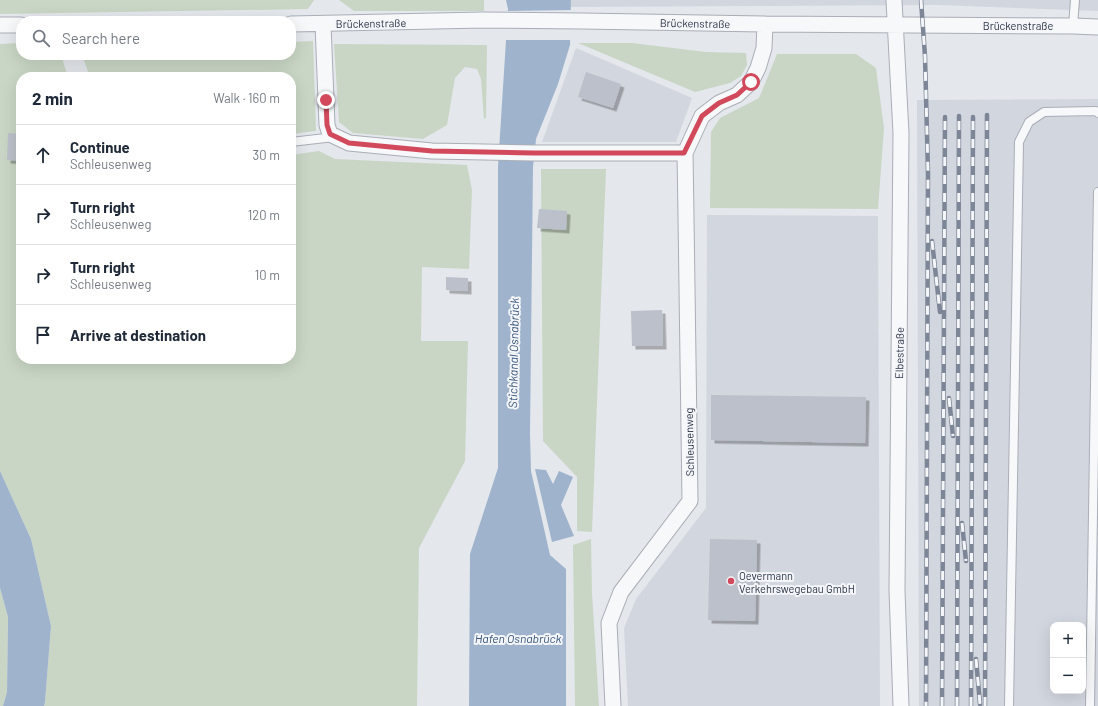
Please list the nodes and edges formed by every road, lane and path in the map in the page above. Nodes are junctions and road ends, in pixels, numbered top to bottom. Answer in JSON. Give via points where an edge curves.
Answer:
{"nodes":[{"id":1,"x":894,"y":0,"type":"edge"},
{"id":2,"x":1075,"y":0,"type":"edge"},
{"id":3,"x":296,"y":24,"type":"edge"},
{"id":4,"x":323,"y":24,"type":"junction"},
{"id":5,"x":765,"y":24,"type":"junction"},
{"id":6,"x":0,"y":25,"type":"edge"},
{"id":7,"x":16,"y":25,"type":"edge"},
{"id":8,"x":896,"y":25,"type":"junction"},
{"id":9,"x":1073,"y":26,"type":"junction"},
{"id":10,"x":1098,"y":27,"type":"edge"},
{"id":11,"x":1098,"y":114,"type":"edge"},
{"id":12,"x":335,"y":137,"type":"junction"},
{"id":13,"x":296,"y":141,"type":"edge"},
{"id":14,"x":684,"y":153,"type":"junction"},
{"id":15,"x":1098,"y":192,"type":"edge"},
{"id":16,"x":613,"y":706,"type":"edge"},
{"id":17,"x":901,"y":706,"type":"edge"},
{"id":18,"x":1009,"y":706,"type":"edge"},
{"id":19,"x":1090,"y":706,"type":"edge"}],
"edges":[{"from":1,"to":8,"type":"street","name":"Elbestraße"},
{"from":2,"to":9,"type":"lane"},
{"from":3,"to":4,"type":"street","name":"Brückenstraße"},
{"from":4,"to":5,"type":"street","name":"Brückenstraße","via":[[483,20]]},
{"from":4,"to":12,"type":"street","via":[[327,125],[330,134]]},
{"from":5,"to":8,"type":"street","name":"Brückenstraße"},
{"from":5,"to":14,"type":"street","name":"Schleusenweg","via":[[764,48],[751,82],[737,95],[719,103],[702,116]]},
{"from":6,"to":7,"type":"street"},
{"from":8,"to":9,"type":"street","name":"Brückenstraße"},
{"from":8,"to":17,"type":"street","name":"Elbestraße","via":[[902,133],[897,582]]},
{"from":9,"to":10,"type":"street","name":"Brückenstraße"},
{"from":11,"to":18,"type":"lane","via":[[1044,112],[1029,122],[1019,142]]},
{"from":12,"to":13,"type":"lane"},
{"from":12,"to":14,"type":"street","via":[[349,143],[432,151]]},
{"from":14,"to":16,"type":"street","name":"Schleusenweg","via":[[690,501],[621,592],[609,623]]},
{"from":15,"to":19,"type":"lane"}]}
